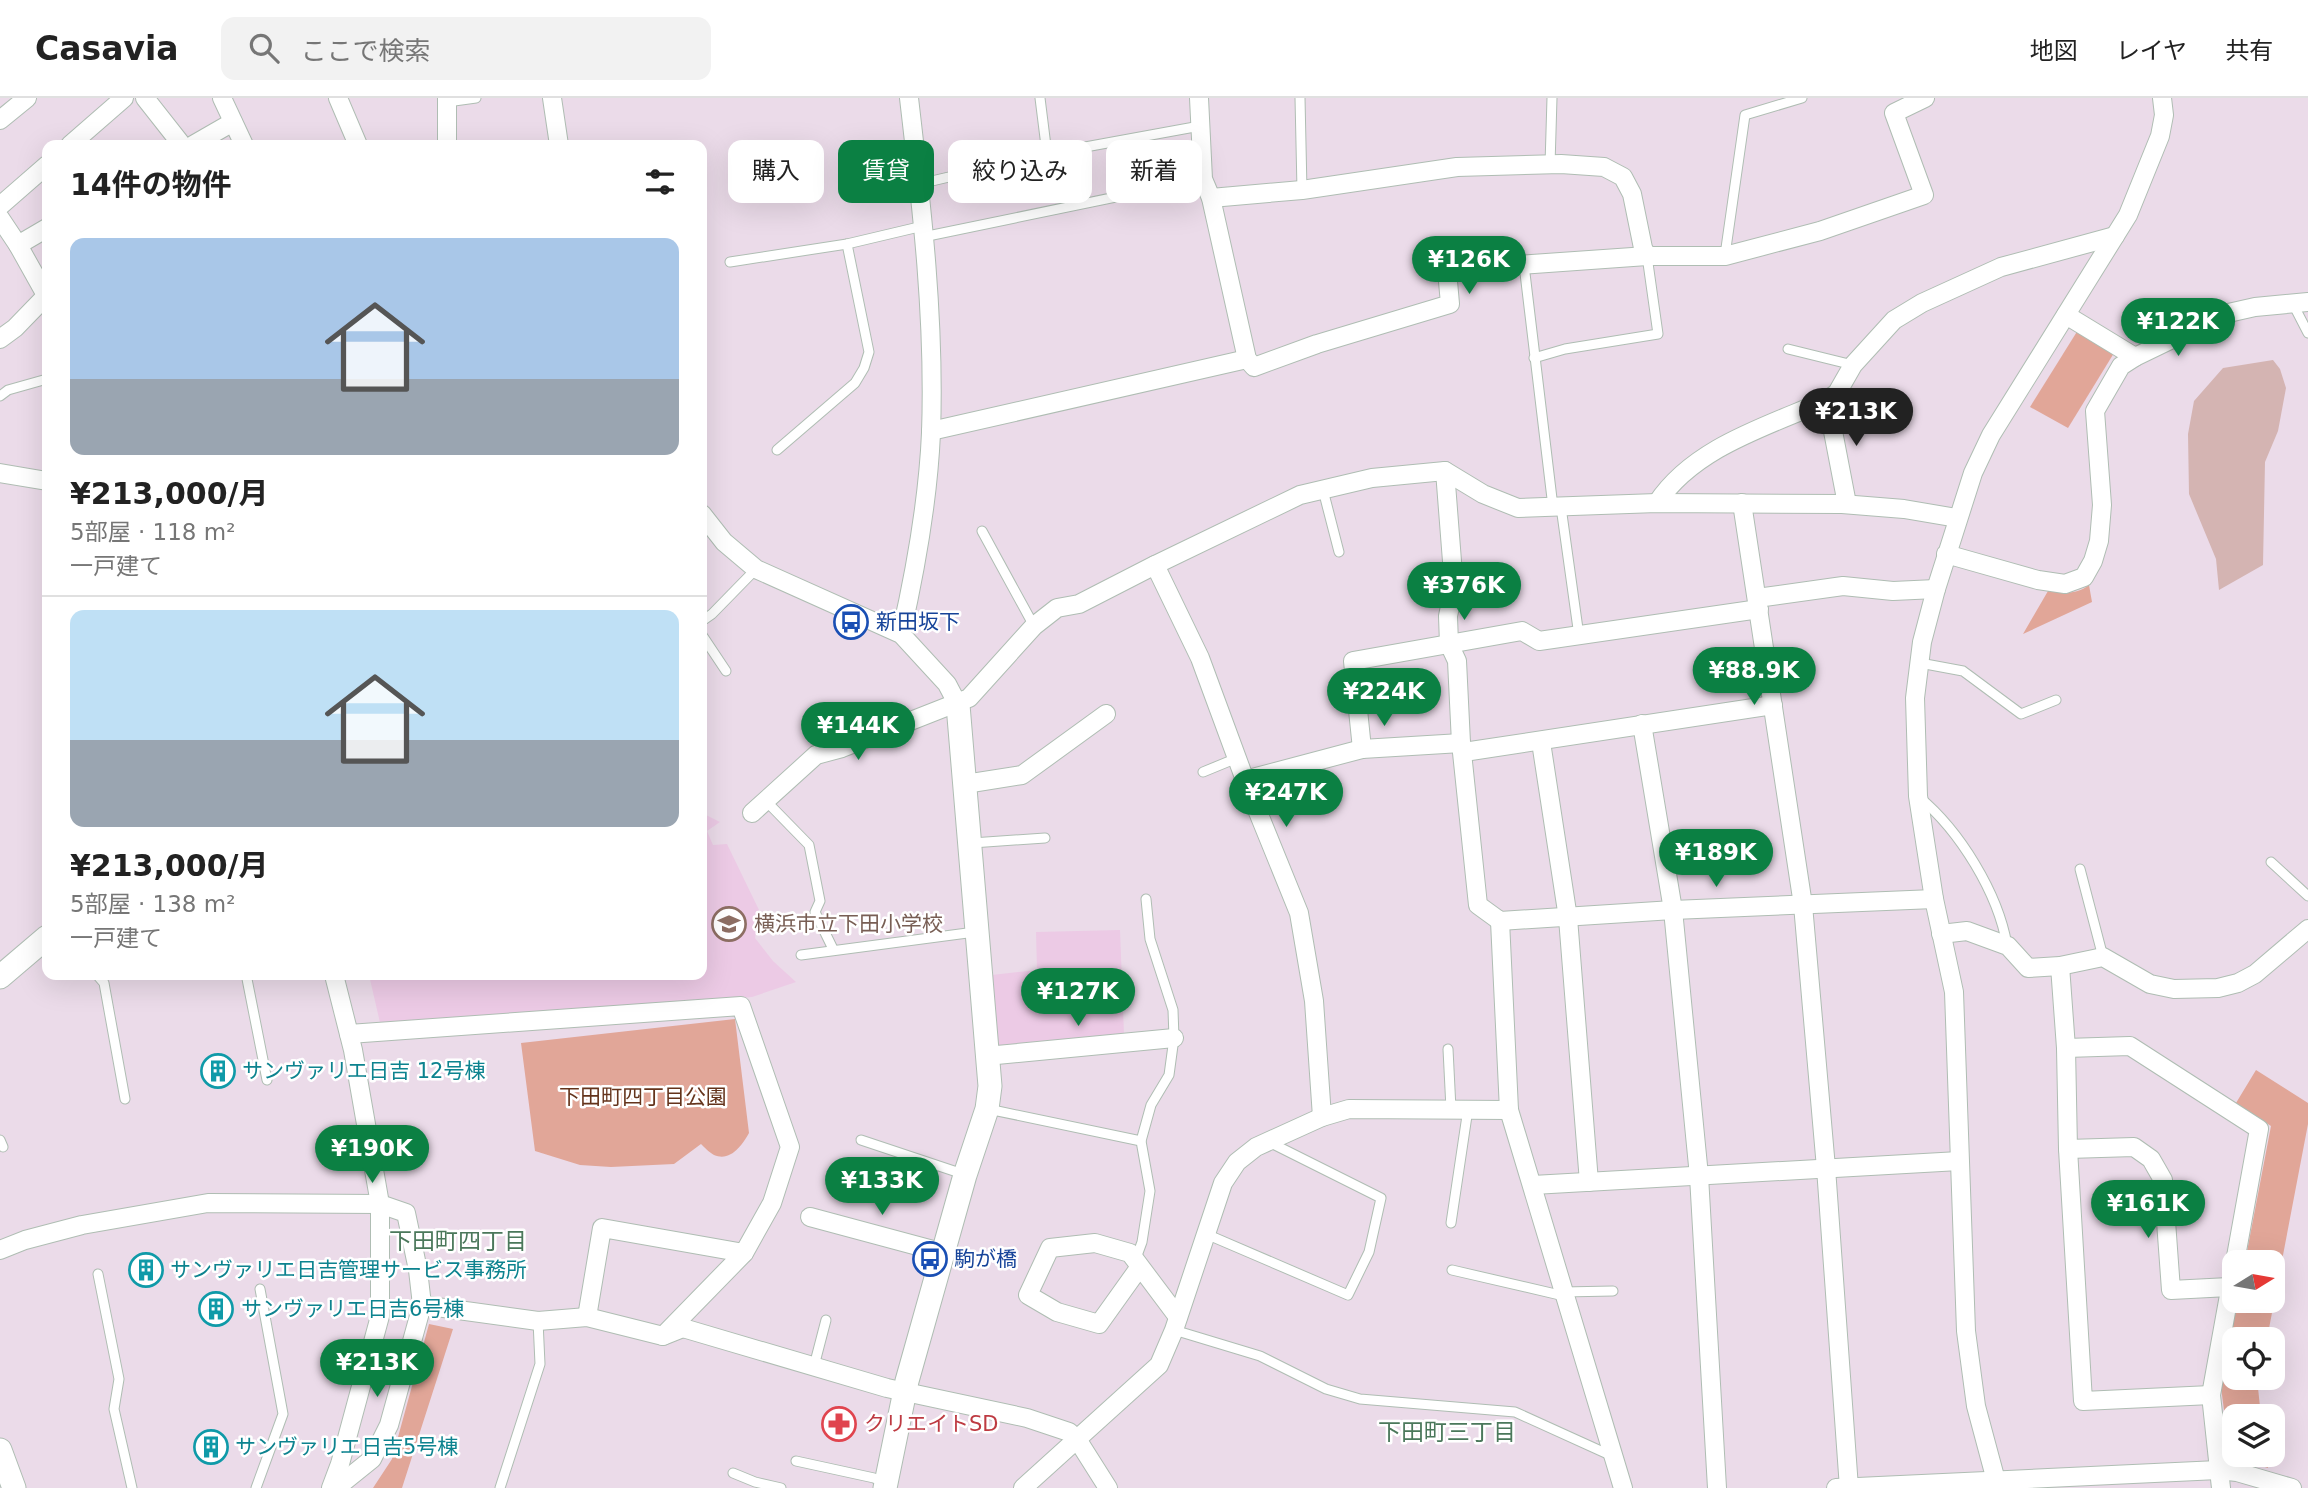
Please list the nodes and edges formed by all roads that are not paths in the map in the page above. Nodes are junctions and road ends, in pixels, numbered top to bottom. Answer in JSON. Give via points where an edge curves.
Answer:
{"nodes":[{"id":1,"x":27,"y":98,"type":"edge"},
{"id":2,"x":124,"y":98,"type":"edge"},
{"id":3,"x":145,"y":98,"type":"edge"},
{"id":4,"x":222,"y":98,"type":"edge"},
{"id":5,"x":338,"y":98,"type":"edge"},
{"id":6,"x":476,"y":98,"type":"edge"},
{"id":7,"x":552,"y":98,"type":"edge"},
{"id":8,"x":909,"y":98,"type":"edge"},
{"id":9,"x":1040,"y":98,"type":"edge"},
{"id":10,"x":1199,"y":98,"type":"edge"},
{"id":11,"x":1300,"y":98,"type":"edge"},
{"id":12,"x":1552,"y":98,"type":"edge"},
{"id":13,"x":1802,"y":98,"type":"edge"},
{"id":14,"x":1925,"y":98,"type":"edge"},
{"id":15,"x":2162,"y":98,"type":"edge"},
{"id":16,"x":447,"y":100,"type":"edge"},
{"id":17,"x":0,"y":120,"type":"edge"},
{"id":18,"x":233,"y":122,"type":"junction"},
{"id":19,"x":1200,"y":126,"type":"junction"},
{"id":20,"x":76,"y":140,"type":"edge"},
{"id":21,"x":178,"y":140,"type":"edge"},
{"id":22,"x":202,"y":140,"type":"edge"},
{"id":23,"x":242,"y":140,"type":"edge"},
{"id":24,"x":356,"y":140,"type":"edge"},
{"id":25,"x":447,"y":140,"type":"edge"},
{"id":26,"x":558,"y":140,"type":"edge"},
{"id":27,"x":914,"y":140,"type":"edge"},
{"id":28,"x":1045,"y":140,"type":"edge"},
{"id":29,"x":1092,"y":146,"type":"edge"},
{"id":30,"x":1549,"y":165,"type":"junction"},
{"id":31,"x":42,"y":169,"type":"edge"},
{"id":32,"x":1203,"y":179,"type":"junction"},
{"id":33,"x":1302,"y":190,"type":"junction"},
{"id":34,"x":1211,"y":198,"type":"junction"},
{"id":35,"x":921,"y":203,"type":"edge"},
{"id":36,"x":0,"y":206,"type":"edge"},
{"id":37,"x":0,"y":218,"type":"edge"},
{"id":38,"x":42,"y":231,"type":"edge"},
{"id":39,"x":923,"y":231,"type":"junction"},
{"id":40,"x":2115,"y":236,"type":"junction"},
{"id":41,"x":847,"y":244,"type":"junction"},
{"id":42,"x":18,"y":245,"type":"junction"},
{"id":43,"x":1647,"y":256,"type":"junction"},
{"id":44,"x":1725,"y":256,"type":"junction"},
{"id":45,"x":730,"y":262,"type":"dead end"},
{"id":46,"x":1524,"y":265,"type":"junction"},
{"id":47,"x":42,"y":288,"type":"edge"},
{"id":48,"x":42,"y":299,"type":"edge"},
{"id":49,"x":2301,"y":303,"type":"edge"},
{"id":50,"x":2066,"y":315,"type":"junction"},
{"id":51,"x":2308,"y":333,"type":"edge"},
{"id":52,"x":0,"y":339,"type":"edge"},
{"id":53,"x":1788,"y":349,"type":"dead end"},
{"id":54,"x":2135,"y":357,"type":"junction"},
{"id":55,"x":1534,"y":358,"type":"junction"},
{"id":56,"x":1247,"y":359,"type":"junction"},
{"id":57,"x":1853,"y":365,"type":"junction"},
{"id":58,"x":42,"y":380,"type":"edge"},
{"id":59,"x":0,"y":396,"type":"edge"},
{"id":60,"x":1827,"y":401,"type":"junction"},
{"id":61,"x":931,"y":432,"type":"junction"},
{"id":62,"x":777,"y":450,"type":"dead end"},
{"id":63,"x":1445,"y":471,"type":"junction"},
{"id":64,"x":0,"y":473,"type":"edge"},
{"id":65,"x":42,"y":480,"type":"edge"},
{"id":66,"x":1323,"y":490,"type":"junction"},
{"id":67,"x":1657,"y":502,"type":"junction"},
{"id":68,"x":1742,"y":503,"type":"junction"},
{"id":69,"x":1847,"y":504,"type":"junction"},
{"id":70,"x":1557,"y":507,"type":"junction"},
{"id":71,"x":1957,"y":518,"type":"junction"},
{"id":72,"x":707,"y":520,"type":"edge"},
{"id":73,"x":982,"y":531,"type":"dead end"},
{"id":74,"x":1339,"y":552,"type":"dead end"},
{"id":75,"x":1946,"y":554,"type":"junction"},
{"id":76,"x":1155,"y":565,"type":"junction"},
{"id":77,"x":756,"y":569,"type":"junction"},
{"id":78,"x":1936,"y":589,"type":"junction"},
{"id":79,"x":1758,"y":604,"type":"junction"},
{"id":80,"x":707,"y":618,"type":"edge"},
{"id":81,"x":1034,"y":626,"type":"junction"},
{"id":82,"x":901,"y":634,"type":"junction"},
{"id":83,"x":1579,"y":636,"type":"junction"},
{"id":84,"x":707,"y":642,"type":"edge"},
{"id":85,"x":1450,"y":644,"type":"junction"},
{"id":86,"x":1920,"y":663,"type":"junction"},
{"id":87,"x":726,"y":671,"type":"dead end"},
{"id":88,"x":2056,"y":700,"type":"dead end"},
{"id":89,"x":958,"y":705,"type":"junction"},
{"id":90,"x":1773,"y":705,"type":"junction"},
{"id":91,"x":1106,"y":714,"type":"dead end"},
{"id":92,"x":1642,"y":724,"type":"junction"},
{"id":93,"x":1541,"y":742,"type":"junction"},
{"id":94,"x":1462,"y":748,"type":"junction"},
{"id":95,"x":1362,"y":749,"type":"junction"},
{"id":96,"x":1237,"y":758,"type":"junction"},
{"id":97,"x":1203,"y":772,"type":"dead end"},
{"id":98,"x":1245,"y":780,"type":"junction"},
{"id":99,"x":965,"y":784,"type":"junction"},
{"id":100,"x":1918,"y":796,"type":"junction"},
{"id":101,"x":759,"y":807,"type":"joint"},
{"id":102,"x":1045,"y":838,"type":"dead end"},
{"id":103,"x":970,"y":843,"type":"junction"},
{"id":104,"x":2271,"y":862,"type":"dead end"},
{"id":105,"x":2081,"y":869,"type":"dead end"},
{"id":106,"x":2308,"y":896,"type":"edge"},
{"id":107,"x":1146,"y":899,"type":"dead end"},
{"id":108,"x":1934,"y":899,"type":"junction"},
{"id":109,"x":1803,"y":905,"type":"junction"},
{"id":110,"x":1672,"y":910,"type":"junction"},
{"id":111,"x":1568,"y":918,"type":"junction"},
{"id":112,"x":1500,"y":921,"type":"junction"},
{"id":113,"x":2308,"y":929,"type":"edge"},
{"id":114,"x":976,"y":931,"type":"junction"},
{"id":115,"x":1941,"y":934,"type":"junction"},
{"id":116,"x":42,"y":941,"type":"edge"},
{"id":117,"x":2007,"y":946,"type":"junction"},
{"id":118,"x":833,"y":949,"type":"junction"},
{"id":119,"x":801,"y":955,"type":"dead end"},
{"id":120,"x":2103,"y":957,"type":"junction"},
{"id":121,"x":2060,"y":966,"type":"junction"},
{"id":122,"x":0,"y":977,"type":"edge"},
{"id":123,"x":101,"y":980,"type":"edge"},
{"id":124,"x":247,"y":980,"type":"edge"},
{"id":125,"x":335,"y":980,"type":"edge"},
{"id":126,"x":349,"y":1034,"type":"junction"},
{"id":127,"x":1174,"y":1038,"type":"junction"},
{"id":128,"x":2066,"y":1048,"type":"junction"},
{"id":129,"x":1448,"y":1049,"type":"dead end"},
{"id":130,"x":986,"y":1056,"type":"junction"},
{"id":131,"x":267,"y":1080,"type":"dead end"},
{"id":132,"x":125,"y":1099,"type":"dead end"},
{"id":133,"x":986,"y":1109,"type":"junction"},
{"id":134,"x":1459,"y":1109,"type":"junction"},
{"id":135,"x":1509,"y":1110,"type":"junction"},
{"id":136,"x":1322,"y":1118,"type":"junction"},
{"id":137,"x":861,"y":1140,"type":"dead end"},
{"id":138,"x":1141,"y":1141,"type":"junction"},
{"id":139,"x":1267,"y":1141,"type":"junction"},
{"id":140,"x":2068,"y":1150,"type":"junction"},
{"id":141,"x":1959,"y":1161,"type":"junction"},
{"id":142,"x":1826,"y":1168,"type":"junction"},
{"id":143,"x":965,"y":1175,"type":"junction"},
{"id":144,"x":1699,"y":1176,"type":"junction"},
{"id":145,"x":1589,"y":1182,"type":"junction"},
{"id":146,"x":1532,"y":1185,"type":"junction"},
{"id":147,"x":380,"y":1204,"type":"junction"},
{"id":148,"x":810,"y":1217,"type":"dead end"},
{"id":149,"x":1451,"y":1223,"type":"dead end"},
{"id":150,"x":1206,"y":1234,"type":"junction"},
{"id":151,"x":0,"y":1250,"type":"edge"},
{"id":152,"x":2236,"y":1250,"type":"edge"},
{"id":153,"x":744,"y":1253,"type":"junction"},
{"id":154,"x":944,"y":1253,"type":"junction"},
{"id":155,"x":1137,"y":1264,"type":"junction"},
{"id":156,"x":1452,"y":1270,"type":"dead end"},
{"id":157,"x":98,"y":1274,"type":"dead end"},
{"id":158,"x":2222,"y":1287,"type":"edge"},
{"id":159,"x":260,"y":1289,"type":"dead end"},
{"id":160,"x":1614,"y":1291,"type":"dead end"},
{"id":161,"x":1563,"y":1294,"type":"junction"},
{"id":162,"x":422,"y":1306,"type":"junction"},
{"id":163,"x":2225,"y":1313,"type":"edge"},
{"id":164,"x":587,"y":1317,"type":"junction"},
{"id":165,"x":826,"y":1320,"type":"dead end"},
{"id":166,"x":538,"y":1321,"type":"junction"},
{"id":167,"x":1176,"y":1323,"type":"junction"},
{"id":168,"x":663,"y":1336,"type":"junction"},
{"id":169,"x":814,"y":1366,"type":"junction"},
{"id":170,"x":906,"y":1392,"type":"junction"},
{"id":171,"x":2211,"y":1395,"type":"junction"},
{"id":172,"x":1077,"y":1439,"type":"junction"},
{"id":173,"x":0,"y":1450,"type":"edge"},
{"id":174,"x":1613,"y":1457,"type":"junction"},
{"id":175,"x":796,"y":1461,"type":"dead end"},
{"id":176,"x":733,"y":1473,"type":"dead end"},
{"id":177,"x":2220,"y":1479,"type":"edge"},
{"id":178,"x":1997,"y":1484,"type":"edge"},
{"id":179,"x":754,"y":1485,"type":"edge"},
{"id":180,"x":885,"y":1486,"type":"edge"},
{"id":181,"x":1895,"y":1487,"type":"edge"},
{"id":182,"x":14,"y":1488,"type":"edge"},
{"id":183,"x":132,"y":1488,"type":"edge"},
{"id":184,"x":256,"y":1488,"type":"edge"},
{"id":185,"x":333,"y":1488,"type":"edge"},
{"id":186,"x":500,"y":1488,"type":"edge"},
{"id":187,"x":781,"y":1488,"type":"edge"},
{"id":188,"x":1023,"y":1488,"type":"edge"},
{"id":189,"x":1108,"y":1488,"type":"edge"},
{"id":190,"x":1623,"y":1488,"type":"edge"},
{"id":191,"x":1717,"y":1488,"type":"edge"},
{"id":192,"x":1836,"y":1488,"type":"edge"},
{"id":193,"x":1849,"y":1488,"type":"edge"},
{"id":194,"x":2292,"y":1488,"type":"edge"}],
"edges":[{"from":1,"to":17,"type":"street"},
{"from":2,"to":20,"type":"street"},
{"from":3,"to":21,"type":"street"},
{"from":4,"to":18,"type":"street"},
{"from":5,"to":24,"type":"street"},
{"from":6,"to":16,"type":"lane"},
{"from":7,"to":26,"type":"street"},
{"from":8,"to":27,"type":"street"},
{"from":9,"to":28,"type":"lane"},
{"from":10,"to":19,"type":"street"},
{"from":11,"to":33,"type":"lane"},
{"from":12,"to":30,"type":"lane"},
{"from":13,"to":44,"type":"lane","via":[[1745,115]]},
{"from":14,"to":44,"type":"street","via":[[1894,113],[1924,195]]},
{"from":15,"to":40,"type":"street","via":[[2160,136],[2129,215]]},
{"from":16,"to":25,"type":"street"},
{"from":18,"to":22,"type":"street"},
{"from":18,"to":23,"type":"street"},
{"from":19,"to":29,"type":"lane"},
{"from":19,"to":32,"type":"street"},
{"from":30,"to":33,"type":"street","via":[[1457,167]]},
{"from":30,"to":43,"type":"street","via":[[1604,166],[1623,177],[1632,194]]},
{"from":31,"to":36,"type":"street"},
{"from":32,"to":34,"type":"street"},
{"from":32,"to":39,"type":"lane"},
{"from":33,"to":34,"type":"street"},
{"from":34,"to":56,"type":"street"},
{"from":35,"to":39,"type":"street"},
{"from":37,"to":42,"type":"street"},
{"from":38,"to":42,"type":"street"},
{"from":39,"to":41,"type":"lane"},
{"from":39,"to":61,"type":"street","via":[[931,328]]},
{"from":40,"to":50,"type":"street"},
{"from":40,"to":57,"type":"street","via":[[2001,267],[1922,303],[1894,320]]},
{"from":41,"to":45,"type":"lane"},
{"from":41,"to":62,"type":"lane","via":[[869,352],[864,368],[855,383]]},
{"from":42,"to":47,"type":"street"},
{"from":43,"to":44,"type":"street"},
{"from":43,"to":46,"type":"street"},
{"from":43,"to":55,"type":"lane","via":[[1658,334]]},
{"from":46,"to":55,"type":"lane"},
{"from":46,"to":56,"type":"street","via":[[1447,270],[1450,304],[1254,367]]},
{"from":48,"to":52,"type":"street"},
{"from":49,"to":51,"type":"lane"},
{"from":49,"to":54,"type":"street","via":[[2224,314]]},
{"from":50,"to":54,"type":"street"},
{"from":50,"to":71,"type":"street","via":[[1991,435]]},
{"from":53,"to":57,"type":"lane"},
{"from":54,"to":75,"type":"street","via":[[2121,366],[2095,411],[2102,505],[2099,541],[2084,577],[2065,584],[2051,582]]},
{"from":55,"to":70,"type":"lane"},
{"from":56,"to":61,"type":"street"},
{"from":57,"to":60,"type":"street"},
{"from":58,"to":59,"type":"lane"},
{"from":60,"to":67,"type":"street","via":[[1725,446],[1690,467]]},
{"from":60,"to":69,"type":"street"},
{"from":61,"to":82,"type":"street","via":[[915,574]]},
{"from":63,"to":66,"type":"street","via":[[1372,478]]},
{"from":63,"to":70,"type":"street","via":[[1518,508]]},
{"from":63,"to":85,"type":"street","via":[[1454,587],[1448,616]]},
{"from":64,"to":65,"type":"street"},
{"from":66,"to":74,"type":"lane"},
{"from":66,"to":76,"type":"street","via":[[1300,495]]},
{"from":67,"to":68,"type":"street"},
{"from":67,"to":70,"type":"street"},
{"from":68,"to":69,"type":"street"},
{"from":68,"to":79,"type":"street"},
{"from":69,"to":71,"type":"street"},
{"from":70,"to":83,"type":"lane"},
{"from":71,"to":75,"type":"street"},
{"from":72,"to":77,"type":"street"},
{"from":73,"to":81,"type":"lane"},
{"from":75,"to":78,"type":"street"},
{"from":76,"to":81,"type":"street","via":[[1079,604],[1057,608]]},
{"from":76,"to":96,"type":"street","via":[[1200,658]]},
{"from":77,"to":80,"type":"lane"},
{"from":77,"to":82,"type":"street"},
{"from":78,"to":79,"type":"street","via":[[1843,586]]},
{"from":78,"to":86,"type":"street"},
{"from":79,"to":83,"type":"street"},
{"from":79,"to":90,"type":"street"},
{"from":81,"to":89,"type":"street"},
{"from":82,"to":89,"type":"street","via":[[947,684]]},
{"from":83,"to":85,"type":"street","via":[[1539,641],[1522,631]]},
{"from":84,"to":87,"type":"lane"},
{"from":85,"to":94,"type":"street","via":[[1457,661]]},
{"from":85,"to":95,"type":"street","via":[[1353,661]]},
{"from":86,"to":88,"type":"lane","via":[[1963,671],[2021,714]]},
{"from":86,"to":100,"type":"street","via":[[1915,698]]},
{"from":89,"to":99,"type":"street"},
{"from":89,"to":101,"type":"street","via":[[816,755]]},
{"from":90,"to":92,"type":"street"},
{"from":90,"to":109,"type":"street"},
{"from":91,"to":99,"type":"street","via":[[1022,775]]},
{"from":92,"to":93,"type":"street"},
{"from":92,"to":110,"type":"street"},
{"from":93,"to":94,"type":"street"},
{"from":93,"to":111,"type":"street"},
{"from":94,"to":95,"type":"street"},
{"from":94,"to":112,"type":"street","via":[[1478,905]]},
{"from":95,"to":98,"type":"street"},
{"from":96,"to":97,"type":"lane"},
{"from":96,"to":98,"type":"street"},
{"from":98,"to":136,"type":"street","via":[[1299,913],[1314,1001]]},
{"from":99,"to":103,"type":"street"},
{"from":100,"to":108,"type":"street"},
{"from":100,"to":117,"type":"lane","via":[[1935,810],[1980,870],[2005,929]]},
{"from":101,"to":118,"type":"lane","via":[[809,845],[820,901],[815,912]]},
{"from":102,"to":103,"type":"lane"},
{"from":103,"to":114,"type":"street"},
{"from":104,"to":106,"type":"lane"},
{"from":105,"to":120,"type":"lane"},
{"from":107,"to":127,"type":"lane","via":[[1150,939],[1173,1010]]},
{"from":108,"to":109,"type":"street"},
{"from":108,"to":115,"type":"street"},
{"from":109,"to":110,"type":"street"},
{"from":109,"to":142,"type":"street"},
{"from":110,"to":111,"type":"street"},
{"from":110,"to":144,"type":"street"},
{"from":111,"to":112,"type":"street"},
{"from":111,"to":145,"type":"street"},
{"from":112,"to":135,"type":"street"},
{"from":113,"to":120,"type":"street","via":[[2255,974],[2218,988],[2174,989],[2150,984]]},
{"from":114,"to":118,"type":"lane"},
{"from":114,"to":130,"type":"street"},
{"from":115,"to":117,"type":"street","via":[[1967,931]]},
{"from":115,"to":141,"type":"street","via":[[1954,992]]},
{"from":116,"to":122,"type":"street"},
{"from":117,"to":121,"type":"street","via":[[2028,968]]},
{"from":118,"to":119,"type":"lane"},
{"from":120,"to":121,"type":"street"},
{"from":121,"to":128,"type":"street"},
{"from":123,"to":132,"type":"lane"},
{"from":124,"to":131,"type":"lane"},
{"from":125,"to":126,"type":"street"},
{"from":126,"to":147,"type":"street"},
{"from":126,"to":153,"type":"street","via":[[741,1006],[790,1147],[772,1203]]},
{"from":127,"to":130,"type":"street"},
{"from":127,"to":138,"type":"lane","via":[[1169,1076],[1151,1105]]},
{"from":128,"to":140,"type":"street"},
{"from":128,"to":152,"type":"street","via":[[2130,1046],[2259,1129]]},
{"from":129,"to":134,"type":"lane"},
{"from":130,"to":133,"type":"street","via":[[990,1086]]},
{"from":133,"to":138,"type":"lane"},
{"from":133,"to":143,"type":"street"},
{"from":134,"to":135,"type":"street"},
{"from":134,"to":136,"type":"street","via":[[1349,1109]]},
{"from":134,"to":149,"type":"lane"},
{"from":135,"to":146,"type":"street"},
{"from":136,"to":139,"type":"street"},
{"from":137,"to":143,"type":"lane"},
{"from":138,"to":155,"type":"lane","via":[[1150,1191]]},
{"from":139,"to":150,"type":"street","via":[[1237,1162],[1223,1183]]},
{"from":139,"to":150,"type":"lane","via":[[1381,1198],[1369,1252],[1348,1295]]},
{"from":140,"to":158,"type":"street","via":[[2134,1147],[2151,1158],[2163,1180],[2171,1290]]},
{"from":140,"to":171,"type":"street","via":[[2082,1401]]},
{"from":141,"to":142,"type":"street"},
{"from":141,"to":178,"type":"street","via":[[1966,1331],[1976,1406]]},
{"from":142,"to":144,"type":"street"},
{"from":142,"to":193,"type":"street"},
{"from":143,"to":154,"type":"street"},
{"from":144,"to":145,"type":"street"},
{"from":144,"to":191,"type":"street"},
{"from":145,"to":146,"type":"street"},
{"from":146,"to":161,"type":"street"},
{"from":147,"to":151,"type":"street","via":[[208,1203],[82,1225]]},
{"from":147,"to":162,"type":"street","via":[[406,1213]]},
{"from":147,"to":185,"type":"street","via":[[380,1316]]},
{"from":148,"to":154,"type":"street"},
{"from":150,"to":167,"type":"street"},
{"from":153,"to":164,"type":"street","via":[[602,1228]]},
{"from":153,"to":168,"type":"street"},
{"from":154,"to":170,"type":"street"},
{"from":155,"to":155,"type":"street","via":[[1099,1324],[1057,1312],[1028,1295],[1050,1248],[1095,1243],[1130,1253]]},
{"from":155,"to":167,"type":"street"},
{"from":156,"to":161,"type":"lane"},
{"from":157,"to":183,"type":"lane","via":[[119,1379],[114,1409]]},
{"from":159,"to":184,"type":"lane","via":[[283,1414]]},
{"from":160,"to":161,"type":"lane"},
{"from":161,"to":174,"type":"street"},
{"from":162,"to":166,"type":"street"},
{"from":162,"to":185,"type":"street","via":[[389,1425],[372,1459]]},
{"from":163,"to":171,"type":"street"},
{"from":164,"to":166,"type":"street"},
{"from":164,"to":168,"type":"street"},
{"from":165,"to":169,"type":"lane"},
{"from":166,"to":186,"type":"lane","via":[[540,1364]]},
{"from":167,"to":172,"type":"street","via":[[1159,1365]]},
{"from":167,"to":174,"type":"lane","via":[[1260,1356],[1326,1389],[1360,1399],[1515,1412]]},
{"from":168,"to":169,"type":"street","via":[[683,1328]]},
{"from":169,"to":170,"type":"street"},
{"from":170,"to":172,"type":"street","via":[[1027,1418]]},
{"from":170,"to":180,"type":"street"},
{"from":171,"to":177,"type":"street"},
{"from":172,"to":188,"type":"street"},
{"from":172,"to":189,"type":"street"},
{"from":173,"to":182,"type":"street"},
{"from":174,"to":190,"type":"street"},
{"from":175,"to":180,"type":"lane","via":[[874,1478]]},
{"from":176,"to":179,"type":"lane"},
{"from":177,"to":178,"type":"street"},
{"from":177,"to":194,"type":"street","via":[[2236,1472]]},
{"from":178,"to":181,"type":"street"},
{"from":179,"to":187,"type":"lane"},
{"from":181,"to":193,"type":"street"},
{"from":192,"to":193,"type":"street"}]}
